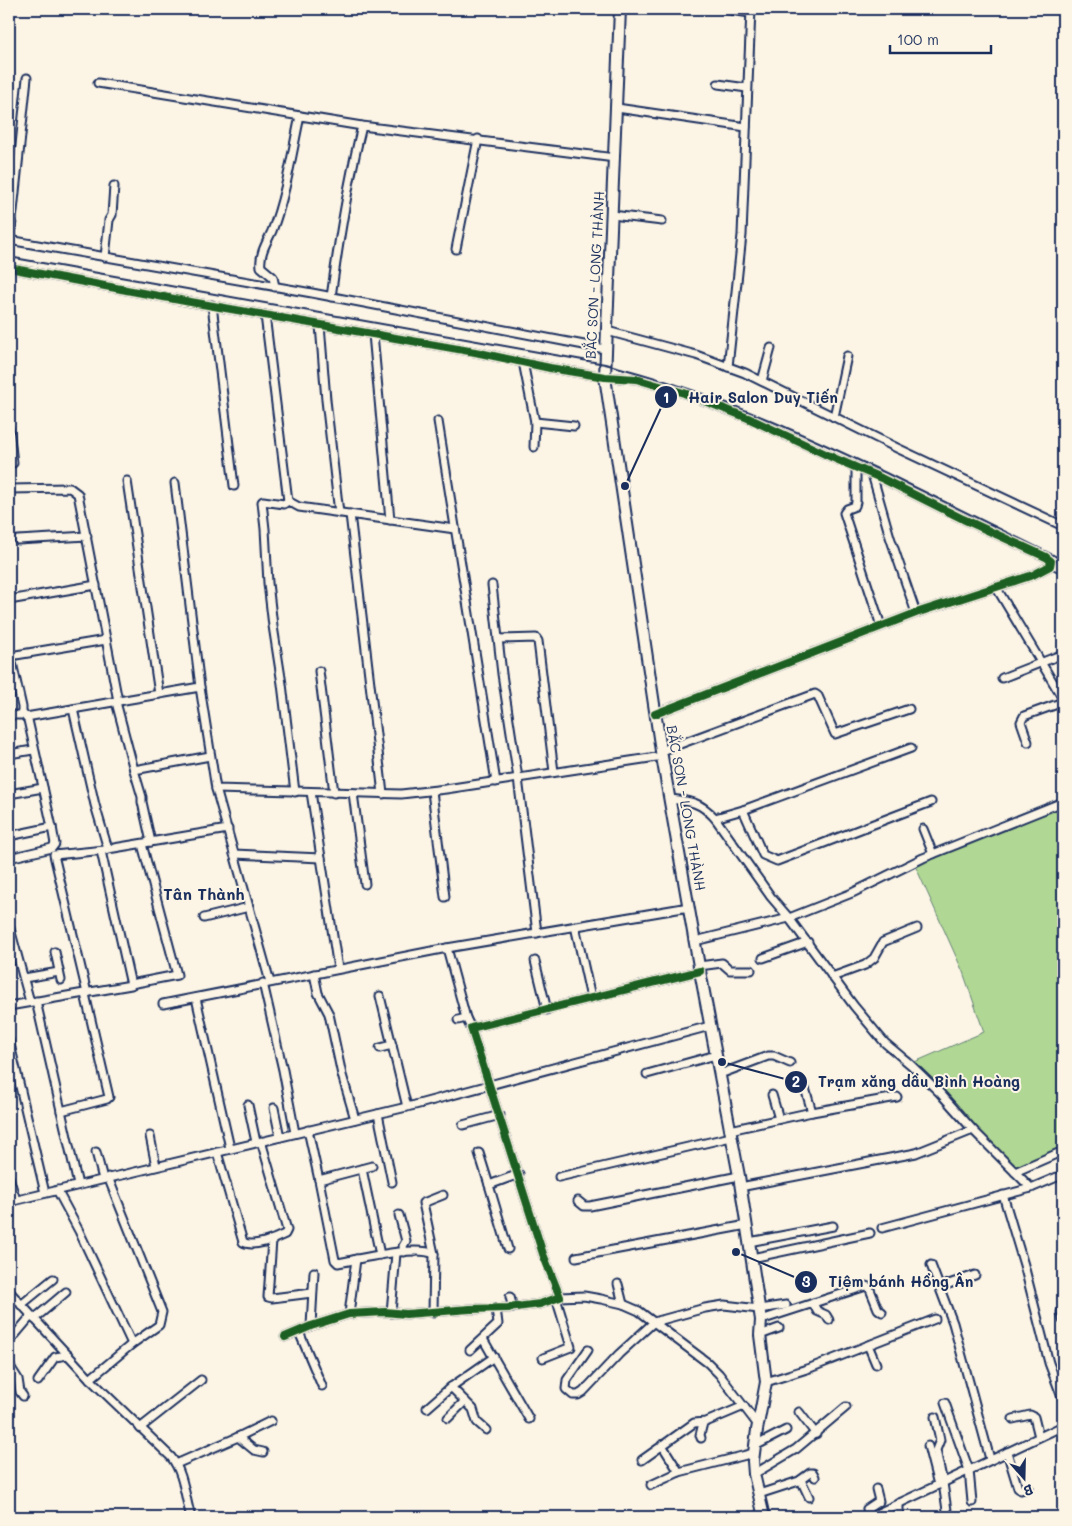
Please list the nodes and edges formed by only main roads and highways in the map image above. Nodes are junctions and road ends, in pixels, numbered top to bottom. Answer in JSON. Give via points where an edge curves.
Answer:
{"nodes":[{"id":1,"x":620,"y":9,"type":"edge"},
{"id":2,"x":764,"y":1517,"type":"edge"}],
"edges":[{"from":1,"to":2,"type":"main road","name":"BẮC SƠN - LONG THÀNH","via":[[605,378],[662,754],[739,1176],[761,1320],[766,1382],[754,1474]]}]}
